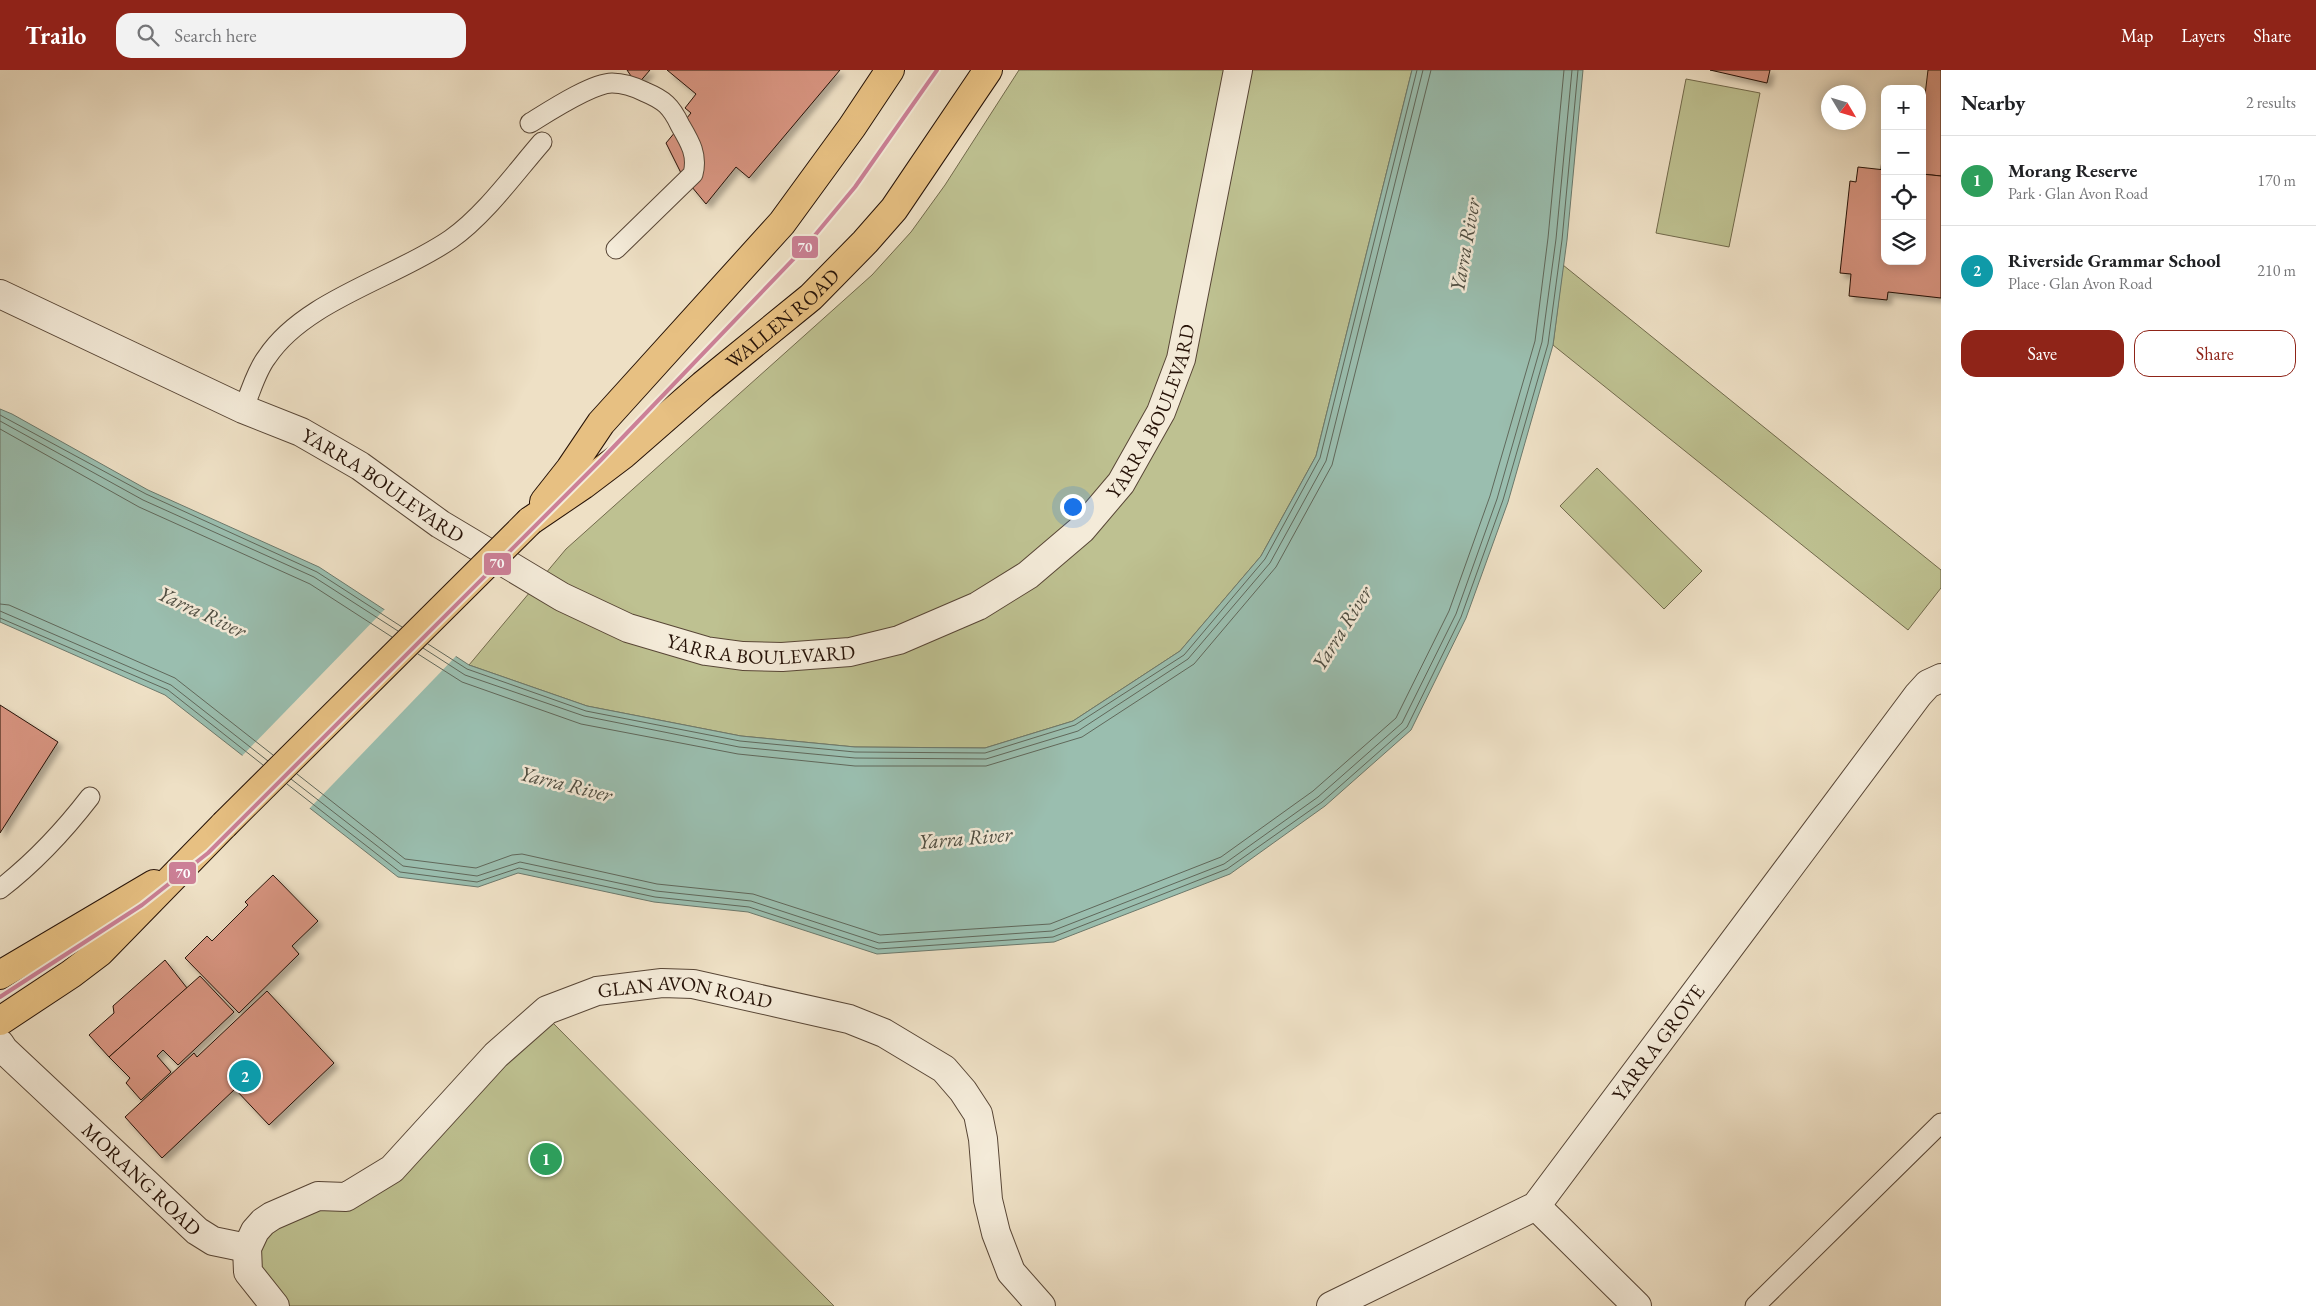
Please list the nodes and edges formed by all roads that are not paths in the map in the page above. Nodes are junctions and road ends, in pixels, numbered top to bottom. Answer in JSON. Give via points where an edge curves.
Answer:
{"nodes":[{"id":1,"x":890,"y":70,"type":"edge"},
{"id":2,"x":988,"y":70,"type":"edge"},
{"id":3,"x":1238,"y":70,"type":"edge"},
{"id":4,"x":530,"y":122,"type":"dead end"},
{"id":5,"x":542,"y":142,"type":"dead end"},
{"id":6,"x":616,"y":249,"type":"dead end"},
{"id":7,"x":0,"y":294,"type":"edge"},
{"id":8,"x":244,"y":409,"type":"junction"},
{"id":9,"x":530,"y":521,"type":"junction"},
{"id":10,"x":1941,"y":678,"type":"edge"},
{"id":11,"x":90,"y":797,"type":"dead end"},
{"id":12,"x":224,"y":825,"type":"junction"},
{"id":13,"x":0,"y":889,"type":"edge"},
{"id":14,"x":0,"y":975,"type":"edge"},
{"id":15,"x":0,"y":1021,"type":"edge"},
{"id":16,"x":0,"y":1044,"type":"edge"},
{"id":17,"x":1941,"y":1123,"type":"edge"},
{"id":18,"x":1536,"y":1206,"type":"junction"},
{"id":19,"x":247,"y":1248,"type":"junction"},
{"id":20,"x":275,"y":1306,"type":"edge"},
{"id":21,"x":1041,"y":1306,"type":"edge"},
{"id":22,"x":1331,"y":1306,"type":"edge"},
{"id":23,"x":1637,"y":1306,"type":"edge"},
{"id":24,"x":1755,"y":1306,"type":"edge"}],
"edges":[{"from":1,"to":9,"type":"main road","name":"WALLEN ROAD","via":[[782,223],[601,423]]},
{"from":2,"to":9,"type":"main road","name":"WALLEN ROAD","via":[[894,209],[811,297],[624,454]]},
{"from":3,"to":8,"type":"street","name":"YARRA BOULEVARD","via":[[1181,358],[1161,412],[1121,483],[1082,529],[1028,575],[978,606],[899,640],[850,652],[744,656],[706,651],[628,628],[562,598],[440,524],[360,466],[301,432]]},
{"from":4,"to":6,"type":"lane","via":[[581,93],[611,83],[634,87],[663,100],[675,115],[693,148],[696,162],[693,174]]},
{"from":5,"to":8,"type":"lane","via":[[477,217],[453,238],[403,268],[346,295],[286,333],[266,358]]},
{"from":7,"to":8,"type":"street","name":"YARRA BOULEVARD"},
{"from":9,"to":12,"type":"main road","name":"WALLEN ROAD","bridge":true},
{"from":10,"to":18,"type":"street","name":"YARRA GROVE","via":[[1928,684],[1918,695]]},
{"from":11,"to":13,"type":"lane","via":[[38,858]]},
{"from":12,"to":14,"type":"main road","name":"WALLEN ROAD","via":[[154,884]]},
{"from":12,"to":15,"type":"main road","name":"WALLEN ROAD","via":[[100,952]]},
{"from":16,"to":19,"type":"street","name":"MORANG ROAD","via":[[197,1231],[213,1241]]},
{"from":17,"to":24,"type":"lane"},
{"from":18,"to":22,"type":"street","name":"YARRA GROVE"},
{"from":18,"to":23,"type":"street"},
{"from":19,"to":20,"type":"street","via":[[248,1272]]},
{"from":19,"to":21,"type":"street","name":"GLAN AVON ROAD","via":[[255,1231],[272,1216],[318,1196],[346,1197],[392,1169],[496,1055],[547,1010],[596,991],[693,984],[849,1019],[884,1033],[944,1069],[964,1091],[978,1114],[988,1200],[1011,1272]]}]}
